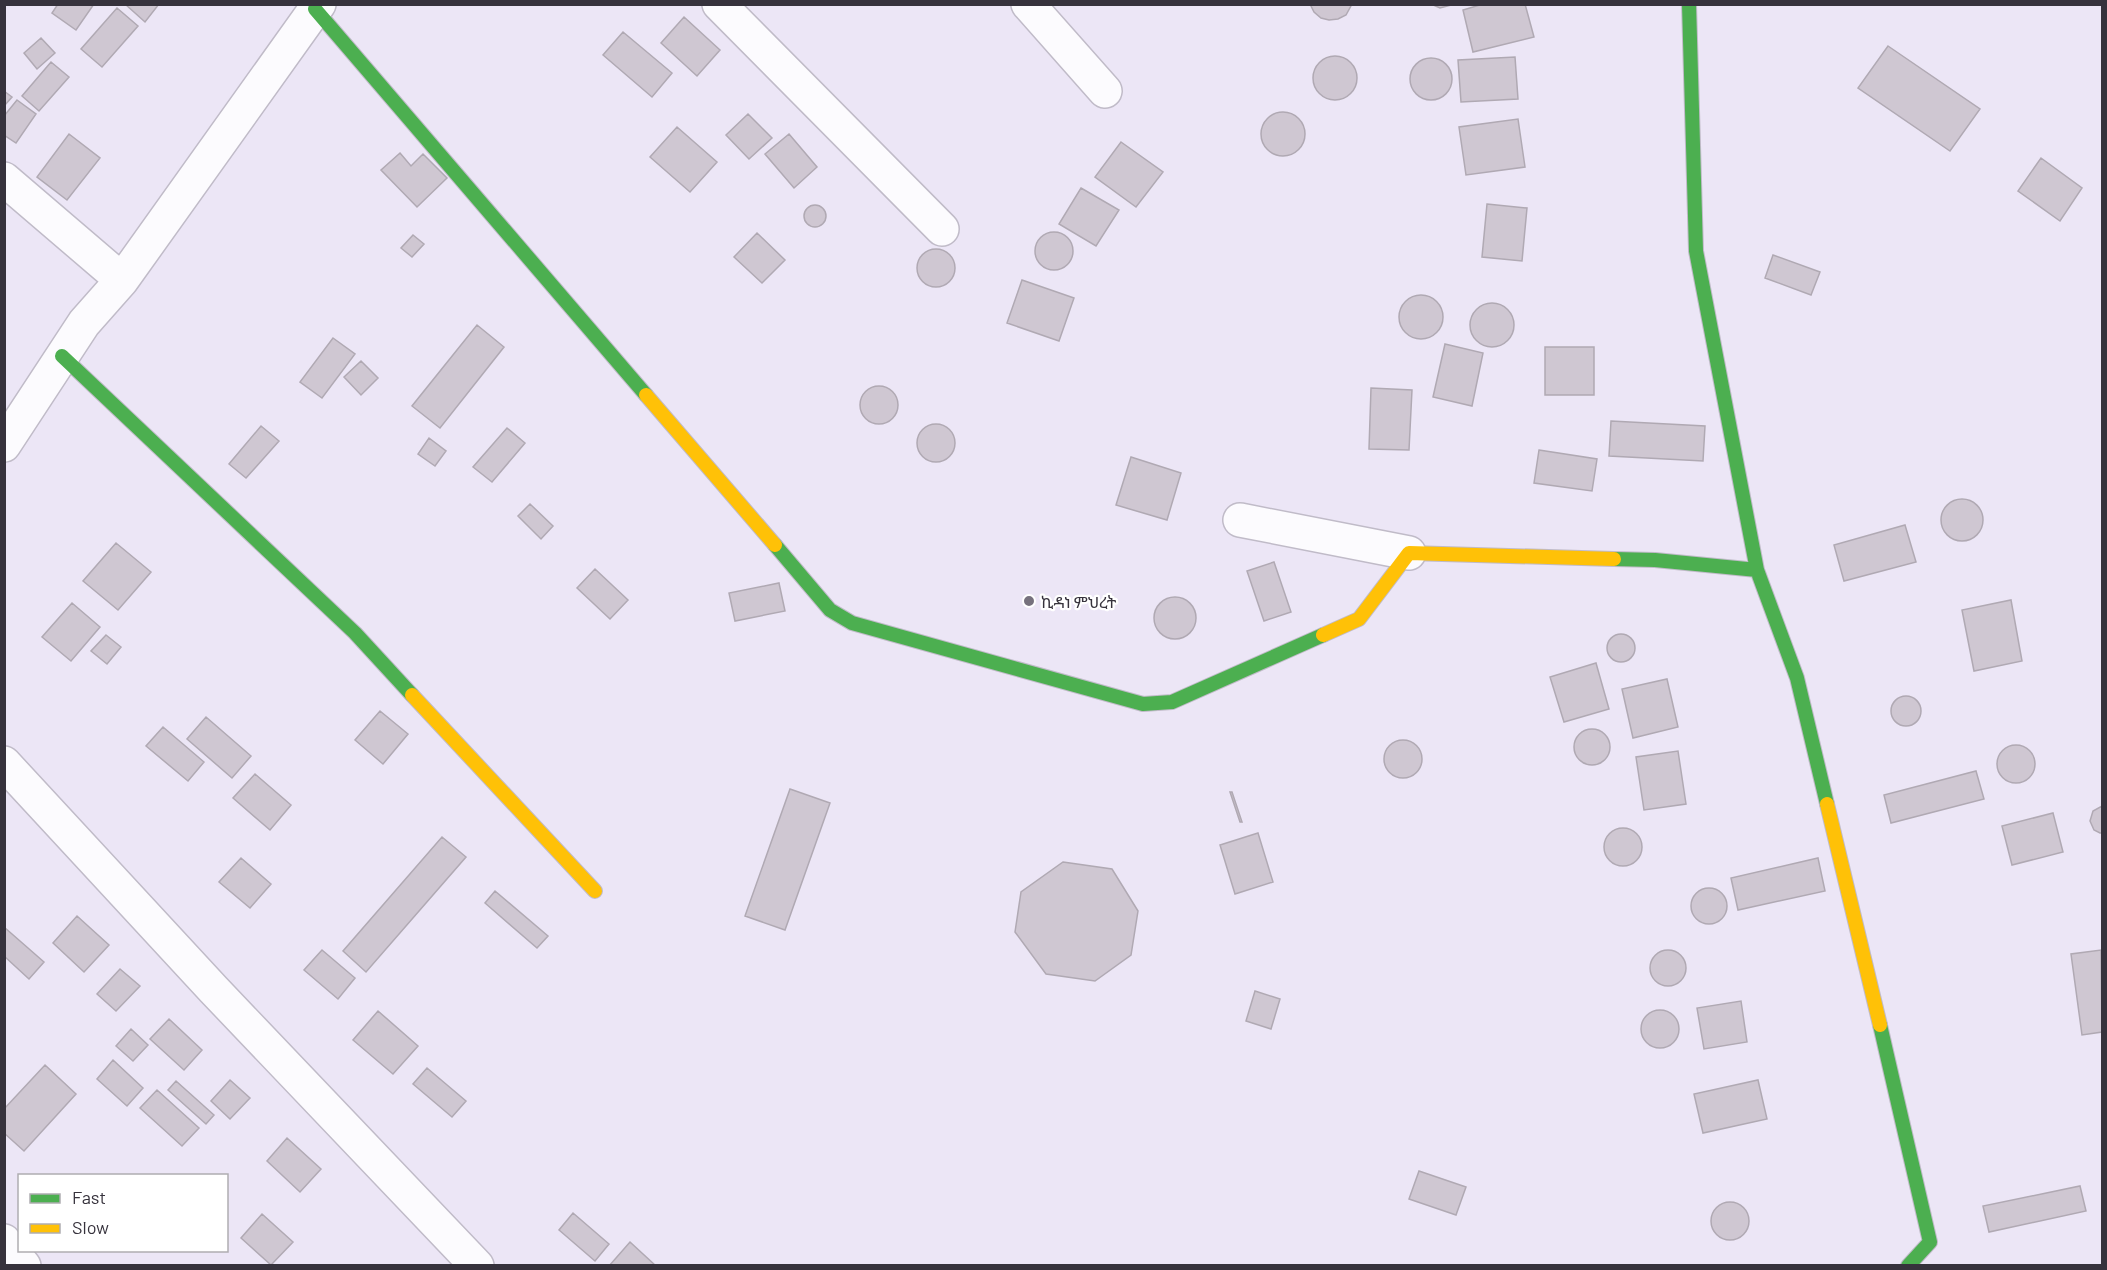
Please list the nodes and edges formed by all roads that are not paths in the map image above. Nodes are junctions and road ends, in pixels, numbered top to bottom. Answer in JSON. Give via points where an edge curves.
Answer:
{"nodes":[{"id":1,"x":719,"y":4,"type":"edge"},
{"id":2,"x":1028,"y":4,"type":"edge"},
{"id":3,"x":1689,"y":4,"type":"edge"},
{"id":4,"x":317,"y":7,"type":"edge"},
{"id":5,"x":1105,"y":91,"type":"dead end"},
{"id":6,"x":4,"y":178,"type":"edge"},
{"id":7,"x":942,"y":229,"type":"dead end"},
{"id":8,"x":122,"y":280,"type":"junction"},
{"id":9,"x":62,"y":356,"type":"junction"},
{"id":10,"x":4,"y":445,"type":"edge"},
{"id":11,"x":1240,"y":520,"type":"dead end"},
{"id":12,"x":1409,"y":553,"type":"junction"},
{"id":13,"x":1757,"y":570,"type":"junction"},
{"id":14,"x":4,"y":763,"type":"edge"},
{"id":15,"x":595,"y":891,"type":"dead end"},
{"id":16,"x":4,"y":1241,"type":"edge"},
{"id":17,"x":1933,"y":1254,"type":"edge"},
{"id":18,"x":24,"y":1266,"type":"edge"},
{"id":19,"x":477,"y":1266,"type":"edge"},
{"id":20,"x":1908,"y":1266,"type":"edge"}],
"edges":[{"from":1,"to":7,"type":"street"},
{"from":2,"to":5,"type":"street"},
{"from":3,"to":13,"type":"street","via":[[1696,251]]},
{"from":4,"to":8,"type":"street"},
{"from":4,"to":12,"type":"street","via":[[830,610],[852,622],[1143,705],[1172,702],[1359,619]]},
{"from":6,"to":8,"type":"street"},
{"from":8,"to":9,"type":"street","via":[[84,323]]},
{"from":9,"to":10,"type":"street"},
{"from":9,"to":15,"type":"street","via":[[355,633]]},
{"from":11,"to":12,"type":"street"},
{"from":12,"to":13,"type":"street","via":[[1655,560]]},
{"from":13,"to":17,"type":"street","via":[[1797,678]]},
{"from":14,"to":19,"type":"street"},
{"from":16,"to":18,"type":"street"},
{"from":17,"to":20,"type":"street"}]}
